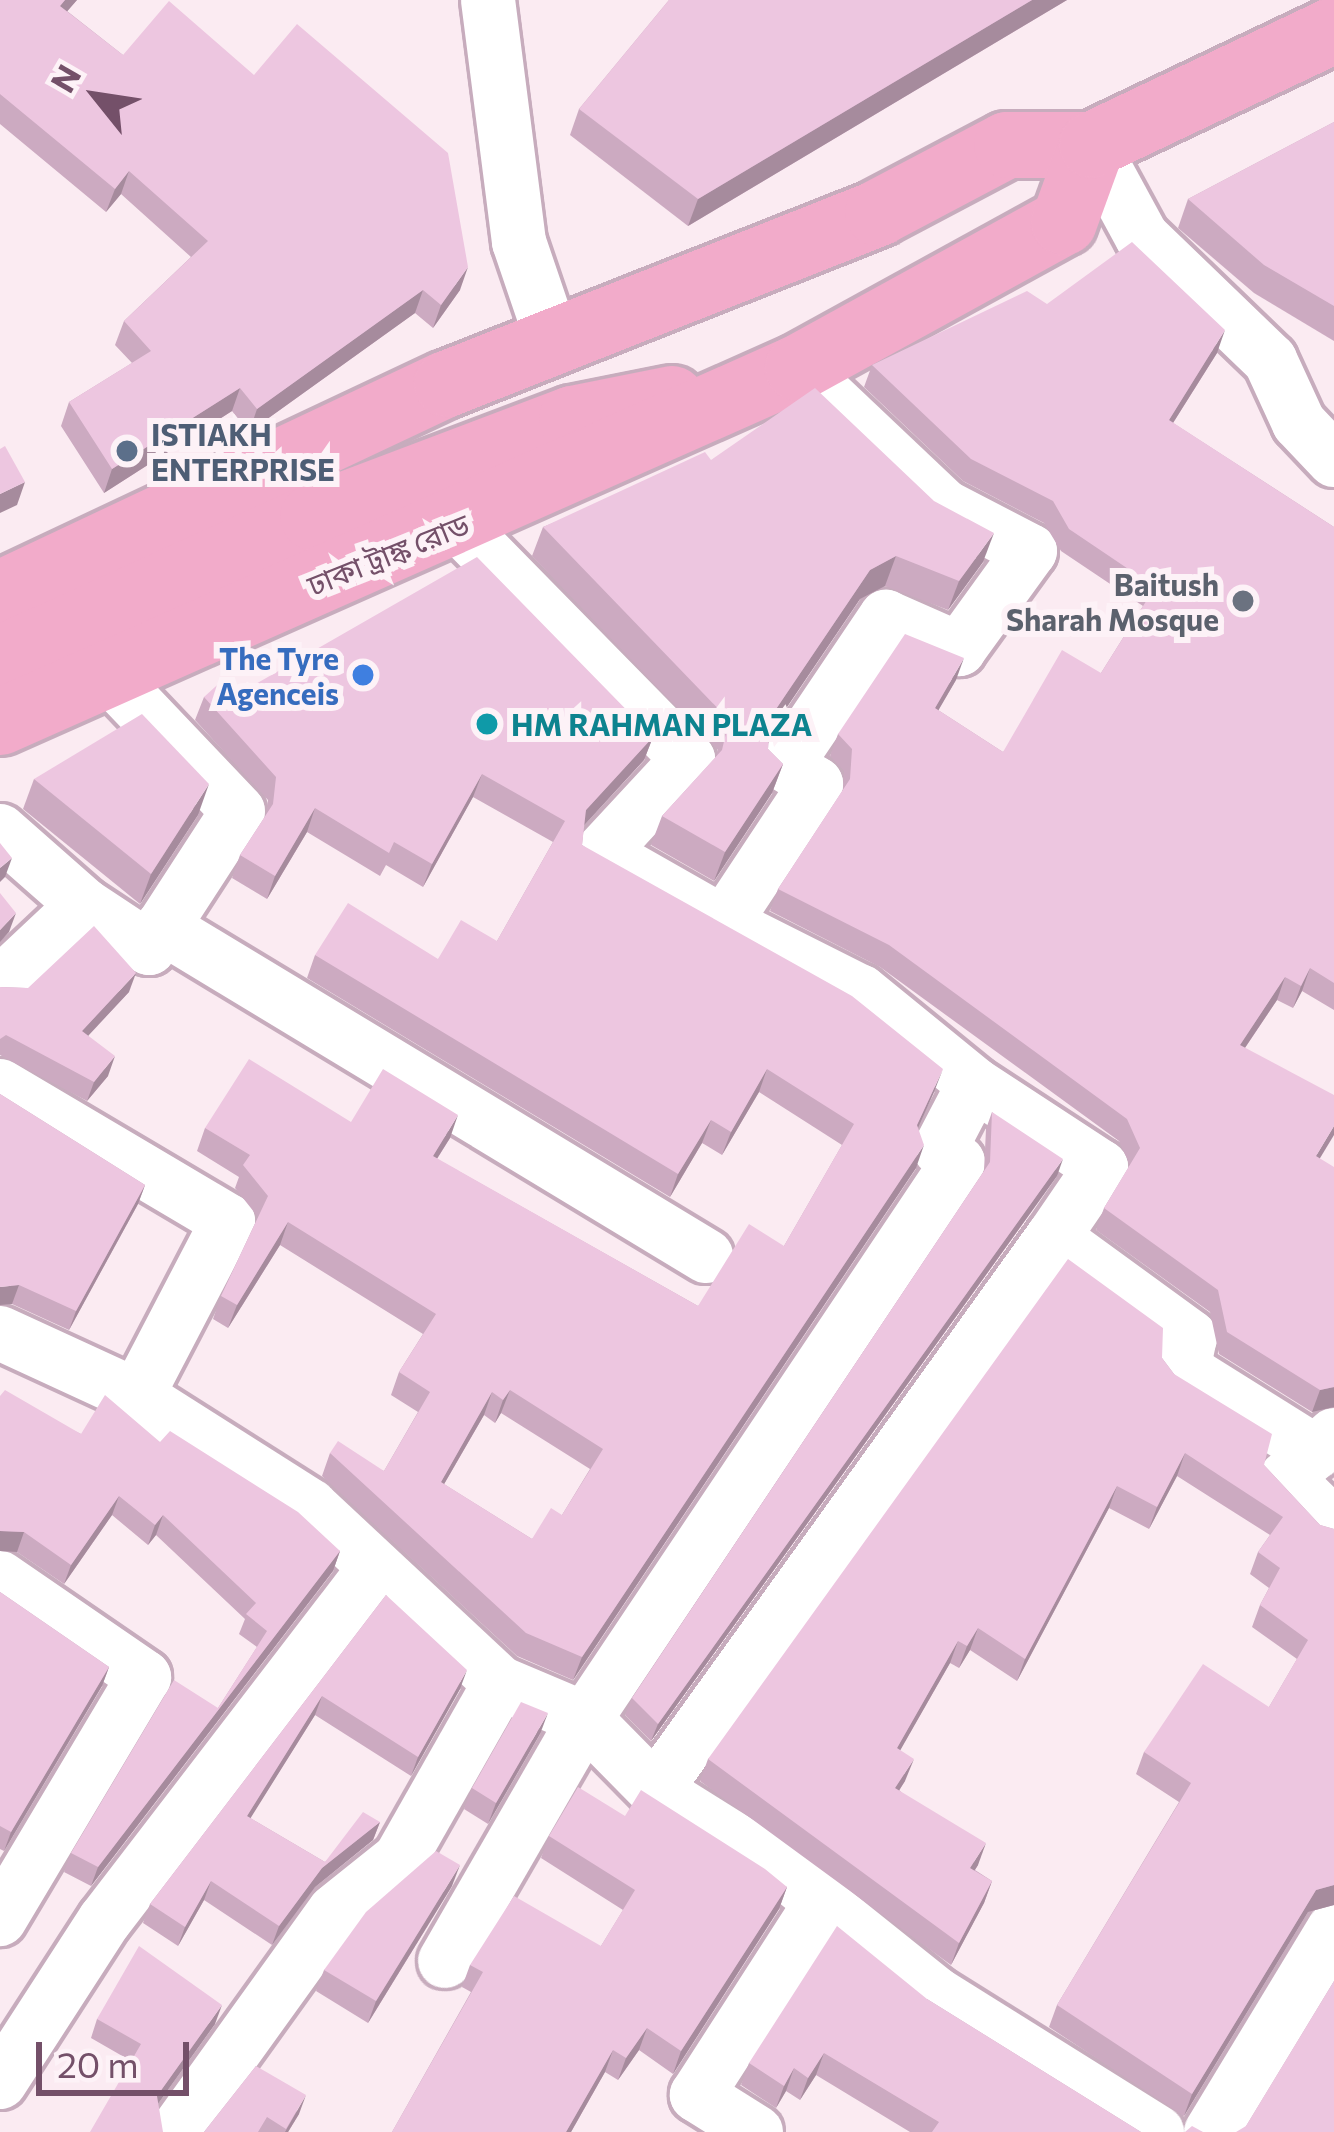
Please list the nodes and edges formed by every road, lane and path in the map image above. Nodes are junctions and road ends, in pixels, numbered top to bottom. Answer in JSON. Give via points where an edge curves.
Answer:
{"nodes":[{"id":1,"x":488,"y":0,"type":"edge"},
{"id":2,"x":1334,"y":30,"type":"edge"},
{"id":3,"x":1092,"y":145,"type":"junction"},
{"id":4,"x":631,"y":316,"type":"junction"},
{"id":5,"x":554,"y":345,"type":"junction"},
{"id":6,"x":786,"y":373,"type":"junction"},
{"id":7,"x":1334,"y":460,"type":"edge"},
{"id":8,"x":292,"y":526,"type":"junction"},
{"id":9,"x":459,"y":526,"type":"junction"},
{"id":10,"x":0,"y":594,"type":"edge"},
{"id":11,"x":0,"y":658,"type":"edge"},
{"id":12,"x":103,"y":669,"type":"junction"},
{"id":13,"x":0,"y":722,"type":"edge"},
{"id":14,"x":0,"y":831,"type":"edge"},
{"id":15,"x":83,"y":905,"type":"junction"},
{"id":16,"x":724,"y":923,"type":"junction"},
{"id":17,"x":162,"y":927,"type":"junction"},
{"id":18,"x":0,"y":984,"type":"edge"},
{"id":19,"x":974,"y":1084,"type":"junction"},
{"id":20,"x":0,"y":1086,"type":"edge"},
{"id":21,"x":1054,"y":1237,"type":"junction"},
{"id":22,"x":706,"y":1256,"type":"dead end"},
{"id":23,"x":9,"y":1352,"type":"edge"},
{"id":24,"x":137,"y":1396,"type":"junction"},
{"id":25,"x":1325,"y":1443,"type":"edge"},
{"id":26,"x":1334,"y":1525,"type":"edge"},
{"id":27,"x":370,"y":1573,"type":"junction"},
{"id":28,"x":0,"y":1578,"type":"edge"},
{"id":29,"x":500,"y":1683,"type":"junction"},
{"id":30,"x":585,"y":1719,"type":"junction"},
{"id":31,"x":655,"y":1790,"type":"junction"},
{"id":32,"x":820,"y":1904,"type":"junction"},
{"id":33,"x":0,"y":1918,"type":"edge"},
{"id":34,"x":1334,"y":1929,"type":"edge"},
{"id":35,"x":445,"y":1960,"type":"dead end"},
{"id":36,"x":0,"y":2082,"type":"edge"},
{"id":37,"x":176,"y":2132,"type":"edge"},
{"id":38,"x":756,"y":2132,"type":"edge"},
{"id":39,"x":1157,"y":2132,"type":"edge"},
{"id":40,"x":1211,"y":2132,"type":"edge"}],
"edges":[{"from":1,"to":5,"type":"street","via":[[519,242]]},
{"from":2,"to":3,"type":"main road"},
{"from":3,"to":4,"type":"main road","via":[[1007,145],[878,213]]},
{"from":3,"to":6,"type":"main road","name":"ঢাকা ট্রাঙ্ক রোড","via":[[1064,222]]},
{"from":3,"to":7,"type":"street","via":[[1142,237],[1270,360],[1299,423]]},
{"from":4,"to":5,"type":"main road"},
{"from":4,"to":8,"type":"main road","name":"ঢাকা ট্রাঙ্ক রোড","via":[[487,425]]},
{"from":5,"to":10,"type":"main road"},
{"from":6,"to":8,"type":"main road","name":"ঢাকা ট্রাঙ্ক রোড","via":[[572,419]]},
{"from":6,"to":9,"type":"main road","name":"ঢাকা ট্রাঙ্ক রোড"},
{"from":6,"to":16,"type":"street","via":[[945,507],[1030,551],[959,649],[886,617],[787,765],[816,784]]},
{"from":8,"to":11,"type":"main road","name":"ঢাকা ট্রাঙ্ক রোড"},
{"from":9,"to":12,"type":"main road","name":"ঢাকা ট্রাঙ্ক রোড"},
{"from":9,"to":16,"type":"street","via":[[688,759],[601,853]]},
{"from":12,"to":13,"type":"main road","name":"ঢাকা ট্রাঙ্ক রোড"},
{"from":12,"to":17,"type":"street","via":[[238,811]]},
{"from":14,"to":15,"type":"street"},
{"from":15,"to":17,"type":"street","via":[[149,948]]},
{"from":15,"to":18,"type":"street"},
{"from":16,"to":19,"type":"street","via":[[861,992]]},
{"from":17,"to":22,"type":"street"},
{"from":19,"to":21,"type":"street","via":[[1101,1167]]},
{"from":19,"to":30,"type":"street","via":[[940,1149],[958,1162]]},
{"from":20,"to":24,"type":"street","via":[[228,1221]]},
{"from":21,"to":25,"type":"street","via":[[1190,1337],[1183,1370]]},
{"from":21,"to":31,"type":"street"},
{"from":23,"to":24,"type":"street"},
{"from":24,"to":27,"type":"street","via":[[310,1506]]},
{"from":25,"to":26,"type":"street","via":[[1286,1478]]},
{"from":27,"to":29,"type":"street"},
{"from":27,"to":36,"type":"street","via":[[105,1920]]},
{"from":28,"to":33,"type":"street","via":[[144,1677]]},
{"from":29,"to":30,"type":"street"},
{"from":29,"to":37,"type":"street","via":[[400,1859],[335,1911]]},
{"from":30,"to":31,"type":"street"},
{"from":30,"to":35,"type":"street"},
{"from":31,"to":32,"type":"street"},
{"from":32,"to":38,"type":"street","via":[[697,2095]]},
{"from":32,"to":39,"type":"street","via":[[936,1994]]},
{"from":34,"to":40,"type":"street"}]}
